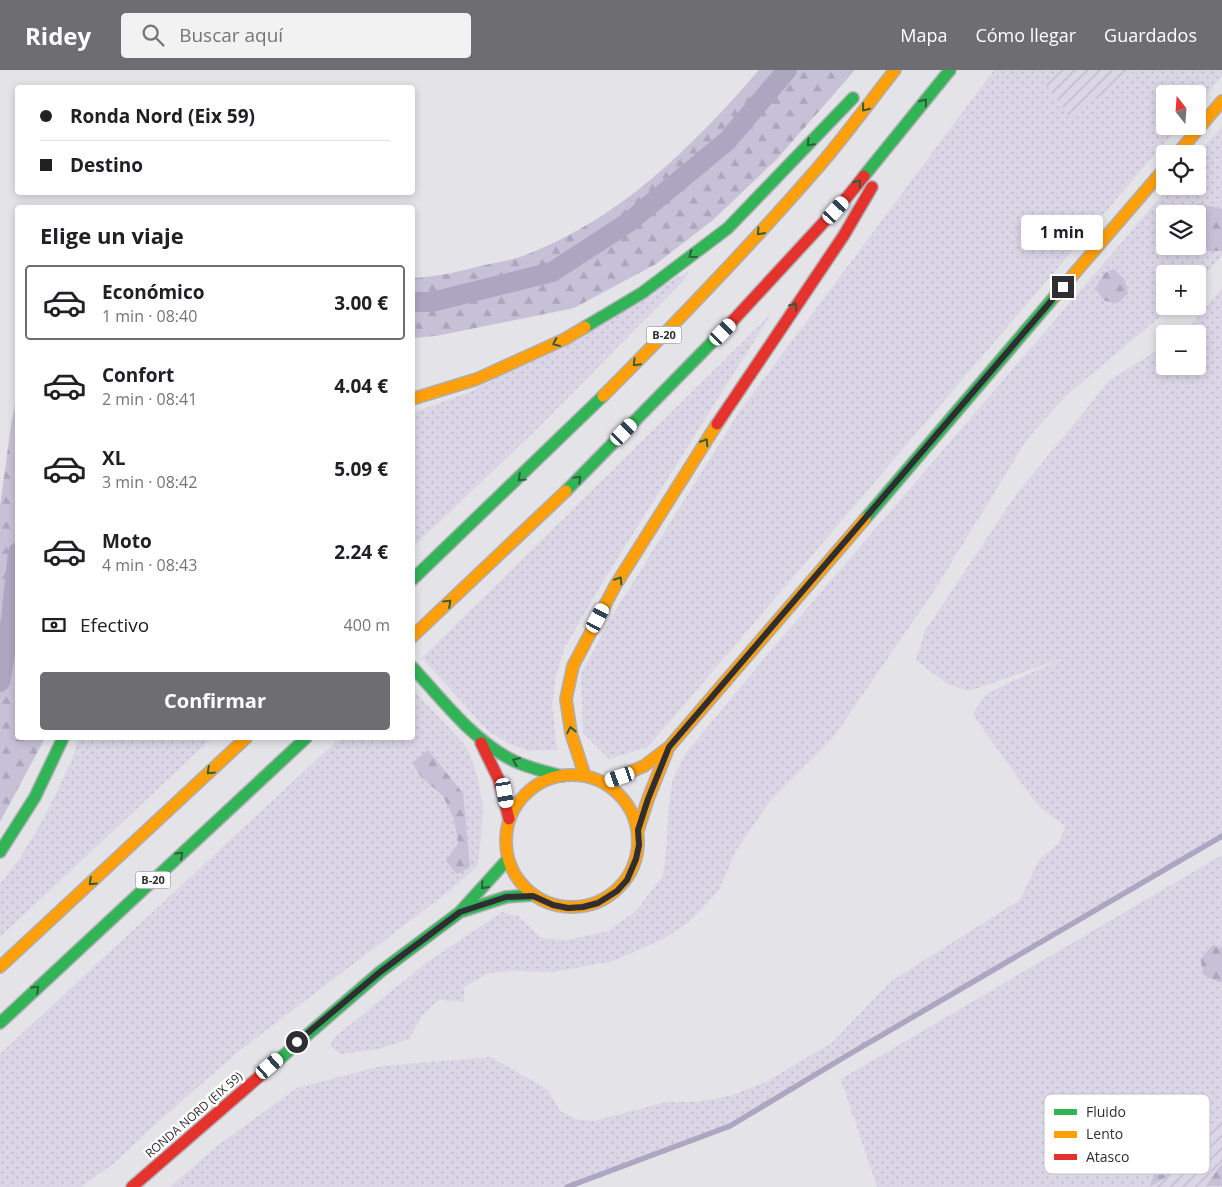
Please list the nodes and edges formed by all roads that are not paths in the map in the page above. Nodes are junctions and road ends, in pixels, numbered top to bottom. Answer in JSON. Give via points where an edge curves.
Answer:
{"nodes":[{"id":1,"x":895,"y":70,"type":"edge"},
{"id":2,"x":950,"y":70,"type":"edge"},
{"id":3,"x":859,"y":92,"type":"dead end"},
{"id":4,"x":1222,"y":101,"type":"edge"},
{"id":5,"x":898,"y":135,"type":"junction"},
{"id":6,"x":1185,"y":145,"type":"edge"},
{"id":7,"x":1156,"y":179,"type":"edge"},
{"id":8,"x":415,"y":398,"type":"edge"},
{"id":9,"x":415,"y":577,"type":"edge"},
{"id":10,"x":415,"y":634,"type":"edge"},
{"id":11,"x":415,"y":670,"type":"edge"},
{"id":12,"x":476,"y":734,"type":"junction"},
{"id":13,"x":62,"y":740,"type":"edge"},
{"id":14,"x":244,"y":740,"type":"edge"},
{"id":15,"x":304,"y":740,"type":"edge"},
{"id":16,"x":669,"y":747,"type":"junction"},
{"id":17,"x":562,"y":776,"type":"junction"},
{"id":18,"x":585,"y":776,"type":"junction"},
{"id":19,"x":604,"y":783,"type":"junction"},
{"id":20,"x":509,"y":820,"type":"junction"},
{"id":21,"x":638,"y":830,"type":"junction"},
{"id":22,"x":0,"y":852,"type":"edge"},
{"id":23,"x":508,"y":859,"type":"junction"},
{"id":24,"x":533,"y":896,"type":"junction"},
{"id":25,"x":460,"y":912,"type":"junction"},
{"id":26,"x":0,"y":967,"type":"edge"},
{"id":27,"x":0,"y":1023,"type":"edge"},
{"id":28,"x":132,"y":1187,"type":"edge"}],
"edges":[{"from":1,"to":9,"type":"main road","number":"B-20","one_way":true,"via":[[816,170],[693,305],[549,451]]},
{"from":5,"to":2,"type":"main road","one_way":true},
{"from":3,"to":8,"type":"main road","one_way":true,"via":[[728,228],[642,293],[565,339],[477,379]]},
{"from":4,"to":6,"type":"main road"},
{"from":10,"to":5,"type":"main road","one_way":true,"via":[[561,496],[746,308],[848,196]]},
{"from":18,"to":5,"type":"main road","one_way":true,"via":[[566,699],[573,666],[615,586],[727,408],[844,235]]},
{"from":7,"to":16,"type":"main road"},
{"from":11,"to":12,"type":"main road"},
{"from":17,"to":12,"type":"main road","one_way":true,"via":[[508,758]]},
{"from":12,"to":20,"type":"main road","via":[[497,770]]},
{"from":13,"to":22,"type":"main road","via":[[35,796]]},
{"from":14,"to":26,"type":"main road","one_way":true},
{"from":27,"to":15,"type":"main road","number":"B-20","one_way":true},
{"from":16,"to":19,"type":"main road","via":[[644,766]]},
{"from":16,"to":21,"type":"main road"},
{"from":17,"to":18,"type":"main road"},
{"from":17,"to":20,"type":"main road","via":[[530,790],[517,804]]},
{"from":18,"to":19,"type":"main road"},
{"from":19,"to":21,"type":"main road","via":[[626,802]]},
{"from":20,"to":23,"type":"main road"},
{"from":21,"to":24,"type":"main road","via":[[639,845],[634,866],[627,880],[611,896],[576,908],[553,905]]},
{"from":23,"to":24,"type":"main road","via":[[518,879]]},
{"from":23,"to":25,"type":"main road","one_way":true},
{"from":24,"to":25,"type":"main road","via":[[506,897]]},
{"from":25,"to":28,"type":"main road","name":"RONDA NORD (EIX 59)","via":[[380,972]]}]}
